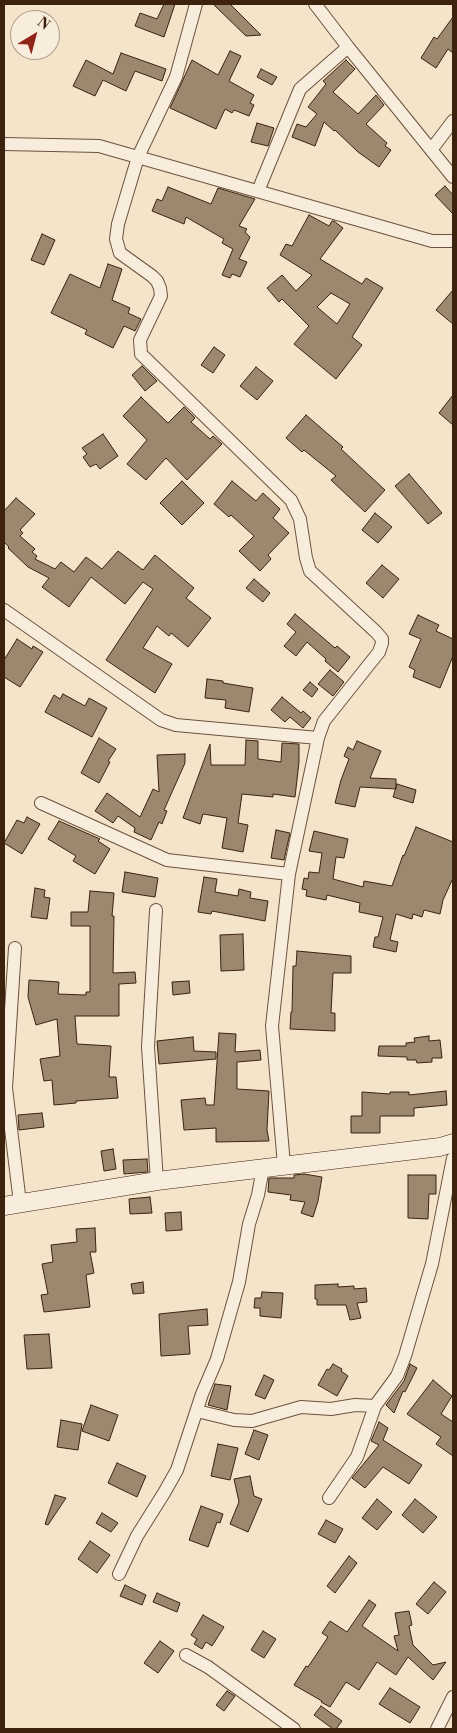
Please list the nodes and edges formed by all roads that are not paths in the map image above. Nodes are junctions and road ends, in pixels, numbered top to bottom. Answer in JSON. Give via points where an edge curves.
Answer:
{"nodes":[{"id":1,"x":196,"y":4,"type":"edge"},
{"id":2,"x":315,"y":4,"type":"edge"},
{"id":3,"x":348,"y":47,"type":"junction"},
{"id":4,"x":453,"y":121,"type":"edge"},
{"id":5,"x":4,"y":144,"type":"edge"},
{"id":6,"x":431,"y":150,"type":"junction"},
{"id":7,"x":138,"y":157,"type":"junction"},
{"id":8,"x":453,"y":177,"type":"edge"},
{"id":9,"x":258,"y":191,"type":"junction"},
{"id":10,"x":453,"y":241,"type":"edge"},
{"id":11,"x":4,"y":610,"type":"edge"},
{"id":12,"x":318,"y":738,"type":"junction"},
{"id":13,"x":41,"y":803,"type":"dead end"},
{"id":14,"x":289,"y":874,"type":"junction"},
{"id":15,"x":156,"y":910,"type":"dead end"},
{"id":16,"x":15,"y":948,"type":"dead end"},
{"id":17,"x":453,"y":1143,"type":"edge"},
{"id":18,"x":453,"y":1158,"type":"edge"},
{"id":19,"x":284,"y":1165,"type":"junction"},
{"id":20,"x":263,"y":1168,"type":"junction"},
{"id":21,"x":156,"y":1181,"type":"junction"},
{"id":22,"x":12,"y":1205,"type":"edge"},
{"id":23,"x":375,"y":1406,"type":"junction"},
{"id":24,"x":197,"y":1411,"type":"junction"},
{"id":25,"x":329,"y":1498,"type":"dead end"},
{"id":26,"x":118,"y":1574,"type":"dead end"},
{"id":27,"x":186,"y":1655,"type":"dead end"},
{"id":28,"x":453,"y":1697,"type":"edge"},
{"id":29,"x":294,"y":1729,"type":"edge"},
{"id":30,"x":438,"y":1729,"type":"edge"}],
"edges":[{"from":1,"to":7,"type":"street","via":[[176,77]]},
{"from":2,"to":3,"type":"street"},
{"from":3,"to":6,"type":"street"},
{"from":3,"to":9,"type":"street","via":[[300,89]]},
{"from":4,"to":6,"type":"street"},
{"from":5,"to":7,"type":"street","via":[[99,146]]},
{"from":6,"to":8,"type":"street"},
{"from":7,"to":9,"type":"street"},
{"from":7,"to":12,"type":"street","via":[[116,239],[120,253],[152,276],[160,288],[161,296],[140,340],[141,354],[291,500],[300,520],[310,571],[382,639],[379,652],[336,704]]},
{"from":9,"to":10,"type":"street","via":[[432,241]]},
{"from":11,"to":12,"type":"street","via":[[161,720],[176,725]]},
{"from":12,"to":14,"type":"street"},
{"from":13,"to":14,"type":"street","via":[[167,860]]},
{"from":14,"to":19,"type":"street","via":[[272,1026]]},
{"from":15,"to":21,"type":"street","via":[[148,1047]]},
{"from":16,"to":22,"type":"street","via":[[6,1088]]},
{"from":17,"to":19,"type":"street"},
{"from":18,"to":23,"type":"street","via":[[432,1264],[405,1356],[397,1376]]},
{"from":19,"to":20,"type":"street"},
{"from":20,"to":21,"type":"street"},
{"from":20,"to":24,"type":"street","via":[[239,1282],[217,1358]]},
{"from":21,"to":22,"type":"street"},
{"from":23,"to":24,"type":"street","via":[[301,1408],[252,1421]]},
{"from":23,"to":25,"type":"street","via":[[357,1457]]},
{"from":24,"to":26,"type":"street","via":[[177,1470]]},
{"from":27,"to":29,"type":"street","via":[[208,1667]]},
{"from":28,"to":30,"type":"street"}]}
